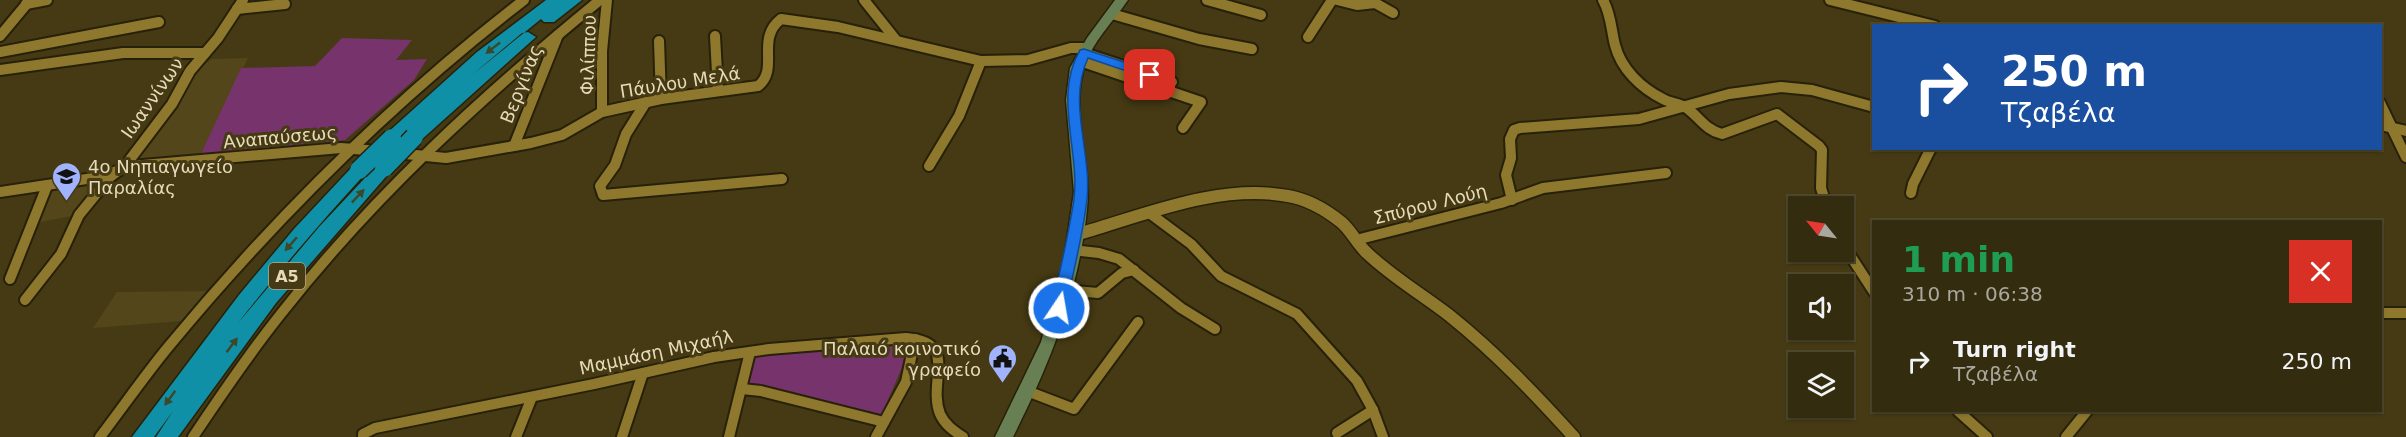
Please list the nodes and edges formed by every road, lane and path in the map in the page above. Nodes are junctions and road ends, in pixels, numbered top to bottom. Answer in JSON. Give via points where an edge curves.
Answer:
{"nodes":[{"id":1,"x":47,"y":0,"type":"edge"},
{"id":2,"x":524,"y":0,"type":"edge"},
{"id":3,"x":556,"y":0,"type":"edge"},
{"id":4,"x":574,"y":0,"type":"edge"},
{"id":5,"x":600,"y":0,"type":"edge"},
{"id":6,"x":607,"y":0,"type":"edge"},
{"id":7,"x":864,"y":0,"type":"edge"},
{"id":8,"x":1122,"y":0,"type":"edge"},
{"id":9,"x":1207,"y":0,"type":"edge"},
{"id":10,"x":1332,"y":0,"type":"edge"},
{"id":11,"x":1337,"y":0,"type":"edge"},
{"id":12,"x":1603,"y":0,"type":"edge"},
{"id":13,"x":1830,"y":0,"type":"edge"},
{"id":14,"x":28,"y":2,"type":"edge"},
{"id":15,"x":285,"y":4,"type":"dead end"},
{"id":16,"x":240,"y":5,"type":"edge"},
{"id":17,"x":1393,"y":13,"type":"dead end"},
{"id":18,"x":1112,"y":14,"type":"junction"},
{"id":19,"x":1261,"y":15,"type":"dead end"},
{"id":20,"x":159,"y":22,"type":"dead end"},
{"id":21,"x":1927,"y":24,"type":"edge"},
{"id":22,"x":559,"y":34,"type":"junction"},
{"id":23,"x":0,"y":36,"type":"edge"},
{"id":24,"x":715,"y":36,"type":"dead end"},
{"id":25,"x":1308,"y":37,"type":"dead end"},
{"id":26,"x":896,"y":40,"type":"junction"},
{"id":27,"x":659,"y":41,"type":"dead end"},
{"id":28,"x":1252,"y":49,"type":"dead end"},
{"id":29,"x":0,"y":52,"type":"edge"},
{"id":30,"x":205,"y":53,"type":"junction"},
{"id":31,"x":1084,"y":54,"type":"junction"},
{"id":32,"x":981,"y":61,"type":"junction"},
{"id":33,"x":0,"y":70,"type":"edge"},
{"id":34,"x":1172,"y":82,"type":"dead end"},
{"id":35,"x":718,"y":91,"type":"junction"},
{"id":36,"x":661,"y":99,"type":"junction"},
{"id":37,"x":646,"y":102,"type":"junction"},
{"id":38,"x":1685,"y":106,"type":"junction"},
{"id":39,"x":1872,"y":106,"type":"edge"},
{"id":40,"x":2382,"y":111,"type":"edge"},
{"id":41,"x":602,"y":112,"type":"junction"},
{"id":42,"x":2386,"y":127,"type":"edge"},
{"id":43,"x":1183,"y":128,"type":"dead end"},
{"id":44,"x":2406,"y":131,"type":"edge"},
{"id":45,"x":514,"y":147,"type":"junction"},
{"id":46,"x":351,"y":148,"type":"junction"},
{"id":47,"x":1930,"y":150,"type":"edge"},
{"id":48,"x":422,"y":156,"type":"junction"},
{"id":49,"x":2406,"y":157,"type":"edge"},
{"id":50,"x":929,"y":166,"type":"dead end"},
{"id":51,"x":118,"y":171,"type":"junction"},
{"id":52,"x":1666,"y":173,"type":"dead end"},
{"id":53,"x":782,"y":179,"type":"dead end"},
{"id":54,"x":47,"y":186,"type":"junction"},
{"id":55,"x":0,"y":192,"type":"edge"},
{"id":56,"x":1911,"y":193,"type":"dead end"},
{"id":57,"x":1824,"y":196,"type":"edge"},
{"id":58,"x":1512,"y":200,"type":"junction"},
{"id":59,"x":1148,"y":212,"type":"junction"},
{"id":60,"x":1075,"y":235,"type":"junction"},
{"id":61,"x":1356,"y":240,"type":"junction"},
{"id":62,"x":1072,"y":250,"type":"junction"},
{"id":63,"x":1854,"y":261,"type":"edge"},
{"id":64,"x":1134,"y":270,"type":"junction"},
{"id":65,"x":10,"y":279,"type":"dead end"},
{"id":66,"x":1872,"y":289,"type":"edge"},
{"id":67,"x":1063,"y":290,"type":"junction"},
{"id":68,"x":25,"y":300,"type":"dead end"},
{"id":69,"x":2382,"y":313,"type":"edge"},
{"id":70,"x":2406,"y":313,"type":"edge"},
{"id":71,"x":1138,"y":322,"type":"dead end"},
{"id":72,"x":1215,"y":329,"type":"dead end"},
{"id":73,"x":915,"y":339,"type":"junction"},
{"id":74,"x":750,"y":352,"type":"junction"},
{"id":75,"x":643,"y":373,"type":"junction"},
{"id":76,"x":742,"y":389,"type":"junction"},
{"id":77,"x":1027,"y":392,"type":"junction"},
{"id":78,"x":532,"y":397,"type":"junction"},
{"id":79,"x":1373,"y":410,"type":"junction"},
{"id":80,"x":1960,"y":412,"type":"edge"},
{"id":81,"x":2086,"y":412,"type":"edge"},
{"id":82,"x":884,"y":422,"type":"junction"},
{"id":83,"x":1337,"y":433,"type":"dead end"},
{"id":84,"x":363,"y":436,"type":"edge"},
{"id":85,"x":100,"y":437,"type":"edge"},
{"id":86,"x":142,"y":437,"type":"edge"},
{"id":87,"x":166,"y":437,"type":"edge"},
{"id":88,"x":194,"y":437,"type":"edge"},
{"id":89,"x":516,"y":437,"type":"edge"},
{"id":90,"x":622,"y":437,"type":"edge"},
{"id":91,"x":729,"y":437,"type":"edge"},
{"id":92,"x":876,"y":437,"type":"edge"},
{"id":93,"x":963,"y":437,"type":"edge"},
{"id":94,"x":1004,"y":437,"type":"edge"},
{"id":95,"x":1383,"y":437,"type":"edge"},
{"id":96,"x":1574,"y":437,"type":"edge"},
{"id":97,"x":1987,"y":437,"type":"edge"},
{"id":98,"x":2066,"y":437,"type":"edge"}],
"edges":[{"from":1,"to":14,"type":"street"},
{"from":2,"to":46,"type":"street","via":[[420,83]]},
{"from":3,"to":86,"type":"highway","number":"Α5","one_way":true,"bridge":true,"via":[[467,69],[359,171],[236,310]]},
{"from":87,"to":4,"type":"highway","number":"Α5","one_way":true,"bridge":true,"via":[[258,311],[323,233],[414,136]]},
{"from":5,"to":22,"type":"street"},
{"from":6,"to":41,"type":"street","name":"Φιλίππου"},
{"from":7,"to":26,"type":"street"},
{"from":8,"to":18,"type":"main road"},
{"from":9,"to":19,"type":"street"},
{"from":10,"to":25,"type":"street"},
{"from":11,"to":17,"type":"street","via":[[1357,5],[1375,3]]},
{"from":12,"to":38,"type":"street","via":[[1611,15],[1615,45],[1624,67],[1660,98]]},
{"from":13,"to":21,"type":"street"},
{"from":14,"to":23,"type":"street"},
{"from":15,"to":16,"type":"street"},
{"from":16,"to":30,"type":"street","name":"Ιωαννίνων"},
{"from":18,"to":28,"type":"street","via":[[1199,39]]},
{"from":18,"to":31,"type":"main road"},
{"from":20,"to":29,"type":"street"},
{"from":22,"to":45,"type":"street","name":"Βεργίνας"},
{"from":22,"to":48,"type":"street"},
{"from":24,"to":35,"type":"street"},
{"from":26,"to":32,"type":"street"},
{"from":26,"to":35,"type":"street","name":"Πάυλου Μελά","via":[[781,19],[770,30],[767,81],[758,86]]},
{"from":27,"to":36,"type":"street"},
{"from":30,"to":33,"type":"street","via":[[123,53]]},
{"from":30,"to":51,"type":"street","name":"Ιωαννίνων","via":[[172,104]]},
{"from":31,"to":32,"type":"street","via":[[1071,48],[1028,60]]},
{"from":31,"to":34,"type":"street"},
{"from":31,"to":43,"type":"street","via":[[1201,102]]},
{"from":31,"to":60,"type":"main road","via":[[1073,92],[1081,177]]},
{"from":32,"to":50,"type":"street","via":[[949,134]]},
{"from":35,"to":36,"type":"street","name":"Πάυλου Μελά"},
{"from":36,"to":37,"type":"street","name":"Πάυλου Μελά"},
{"from":37,"to":41,"type":"street","name":"Πάυλου Μελά"},
{"from":37,"to":53,"type":"street","via":[[626,134],[615,165],[601,184],[603,195]]},
{"from":38,"to":39,"type":"street","via":[[1729,94],[1781,87],[1812,90]]},
{"from":38,"to":57,"type":"street","via":[[1708,129],[1722,134],[1770,115],[1783,117],[1822,150]]},
{"from":38,"to":58,"type":"street","via":[[1639,119],[1514,130],[1506,175]]},
{"from":40,"to":42,"type":"street"},
{"from":41,"to":45,"type":"street","name":"Πάυλου Μελά","via":[[562,135]]},
{"from":42,"to":44,"type":"street"},
{"from":42,"to":49,"type":"street"},
{"from":45,"to":48,"type":"street","name":"Πάυλου Μελά","via":[[446,158]]},
{"from":46,"to":48,"type":"street","name":"Αναπαύσεως"},
{"from":46,"to":51,"type":"street","name":"Αναπαύσεως","via":[[151,164]]},
{"from":46,"to":85,"type":"street","via":[[168,347]]},
{"from":47,"to":56,"type":"street"},
{"from":48,"to":88,"type":"street","via":[[301,287],[226,385]]},
{"from":51,"to":54,"type":"street","name":"Αναπαύσεως"},
{"from":51,"to":68,"type":"street","name":"Ιωαννίνων","via":[[79,215],[61,254]]},
{"from":52,"to":58,"type":"street","name":"Σπύρου Λούη","via":[[1544,188]]},
{"from":54,"to":55,"type":"street","name":"Αναπαύσεως"},
{"from":54,"to":65,"type":"street"},
{"from":58,"to":61,"type":"street","name":"Σπύρου Λούη"},
{"from":59,"to":60,"type":"street"},
{"from":59,"to":61,"type":"street","via":[[1242,192],[1288,196],[1326,210]]},
{"from":59,"to":79,"type":"street","via":[[1191,244],[1221,276],[1297,314],[1357,381]]},
{"from":60,"to":62,"type":"main road"},
{"from":61,"to":96,"type":"street","via":[[1371,257],[1501,360]]},
{"from":62,"to":64,"type":"street","via":[[1110,255]]},
{"from":62,"to":67,"type":"main road"},
{"from":63,"to":66,"type":"street"},
{"from":64,"to":67,"type":"street","via":[[1117,276],[1098,293]]},
{"from":64,"to":72,"type":"street","via":[[1181,308]]},
{"from":67,"to":77,"type":"main road","via":[[1049,342]]},
{"from":69,"to":70,"type":"street"},
{"from":71,"to":77,"type":"street","via":[[1074,409]]},
{"from":73,"to":74,"type":"street","name":"Μαμμάση Μιχαήλ"},
{"from":73,"to":82,"type":"street","via":[[910,373]]},
{"from":73,"to":93,"type":"street","via":[[929,341],[938,351],[936,394],[940,416]]},
{"from":74,"to":75,"type":"street","name":"Μαμμάση Μιχαήλ"},
{"from":74,"to":76,"type":"street"},
{"from":75,"to":78,"type":"street","name":"Μαμμάση Μιχαήλ"},
{"from":75,"to":90,"type":"street"},
{"from":76,"to":82,"type":"street"},
{"from":76,"to":91,"type":"street"},
{"from":77,"to":94,"type":"main road"},
{"from":78,"to":84,"type":"street","name":"Μαμμάση Μιχαήλ","via":[[375,428]]},
{"from":78,"to":89,"type":"street"},
{"from":79,"to":83,"type":"street"},
{"from":79,"to":95,"type":"street"},
{"from":80,"to":97,"type":"street"},
{"from":81,"to":98,"type":"street"},
{"from":82,"to":92,"type":"street"}]}
